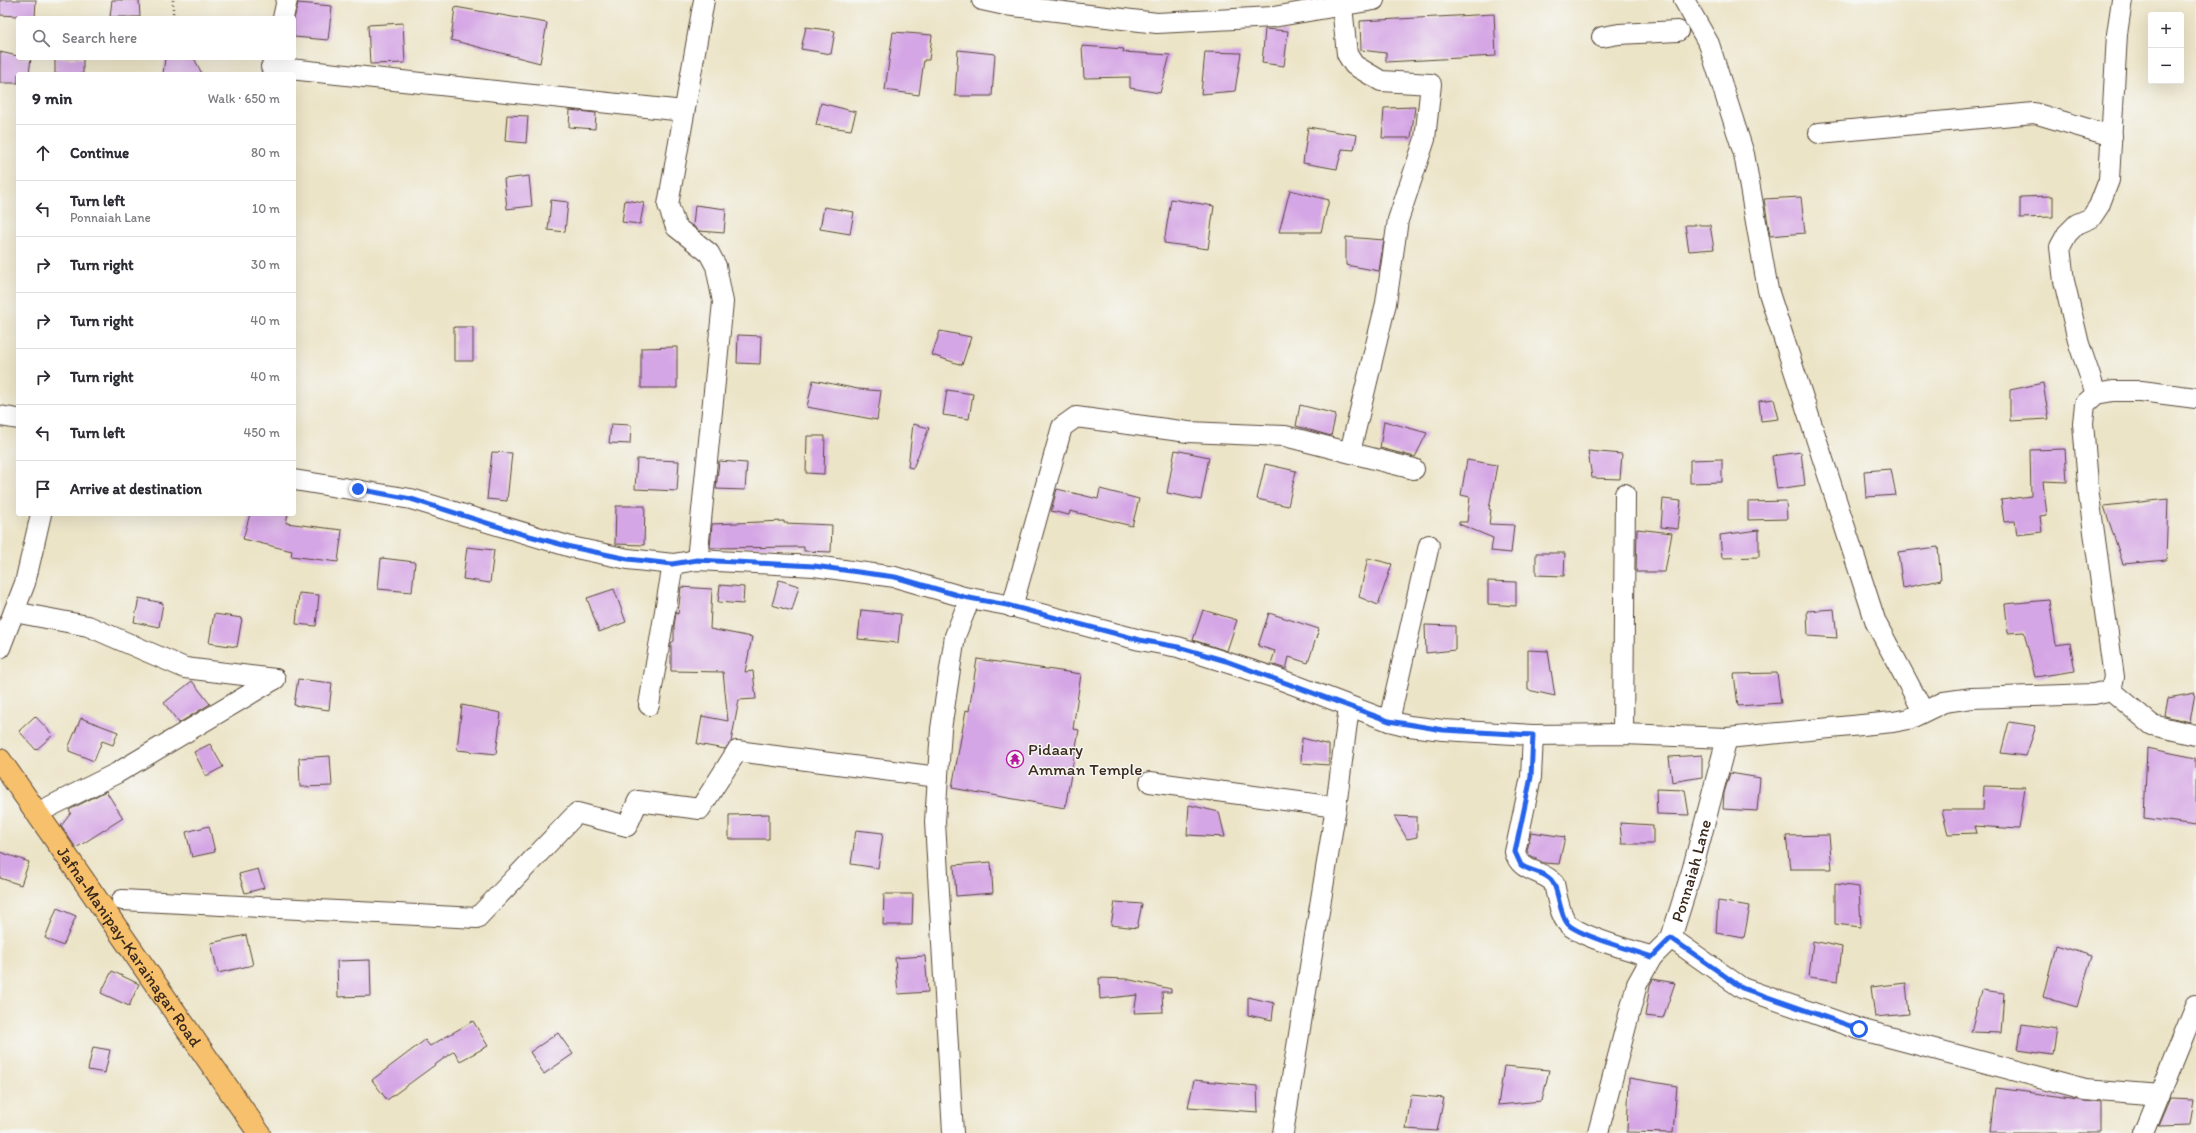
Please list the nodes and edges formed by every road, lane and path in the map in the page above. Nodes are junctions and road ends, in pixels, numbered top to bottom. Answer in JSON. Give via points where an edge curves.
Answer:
{"nodes":[{"id":1,"x":173,"y":0,"type":"edge"},
{"id":2,"x":287,"y":0,"type":"edge"},
{"id":3,"x":704,"y":0,"type":"edge"},
{"id":4,"x":982,"y":0,"type":"edge"},
{"id":5,"x":1374,"y":0,"type":"edge"},
{"id":6,"x":1684,"y":0,"type":"edge"},
{"id":7,"x":2122,"y":0,"type":"edge"},
{"id":8,"x":1342,"y":6,"type":"junction"},
{"id":9,"x":173,"y":16,"type":"edge"},
{"id":10,"x":283,"y":16,"type":"edge"},
{"id":11,"x":1678,"y":31,"type":"dead end"},
{"id":12,"x":1602,"y":37,"type":"dead end"},
{"id":13,"x":271,"y":66,"type":"edge"},
{"id":14,"x":684,"y":111,"type":"junction"},
{"id":15,"x":1819,"y":133,"type":"dead end"},
{"id":16,"x":2112,"y":136,"type":"junction"},
{"id":17,"x":2096,"y":394,"type":"junction"},
{"id":18,"x":2196,"y":398,"type":"edge"},
{"id":19,"x":0,"y":416,"type":"edge"},
{"id":20,"x":16,"y":419,"type":"edge"},
{"id":21,"x":1350,"y":452,"type":"junction"},
{"id":22,"x":1414,"y":469,"type":"dead end"},
{"id":23,"x":296,"y":480,"type":"edge"},
{"id":24,"x":1625,"y":494,"type":"dead end"},
{"id":25,"x":41,"y":516,"type":"edge"},
{"id":26,"x":1429,"y":545,"type":"dead end"},
{"id":27,"x":697,"y":560,"type":"junction"},
{"id":28,"x":672,"y":564,"type":"junction"},
{"id":29,"x":970,"y":598,"type":"junction"},
{"id":30,"x":1012,"y":607,"type":"junction"},
{"id":31,"x":14,"y":612,"type":"junction"},
{"id":32,"x":0,"y":648,"type":"edge"},
{"id":33,"x":2111,"y":690,"type":"junction"},
{"id":34,"x":650,"y":705,"type":"dead end"},
{"id":35,"x":1349,"y":707,"type":"junction"},
{"id":36,"x":1923,"y":711,"type":"junction"},
{"id":37,"x":1389,"y":721,"type":"junction"},
{"id":38,"x":1623,"y":734,"type":"junction"},
{"id":39,"x":1533,"y":735,"type":"junction"},
{"id":40,"x":2196,"y":735,"type":"edge"},
{"id":41,"x":1727,"y":738,"type":"junction"},
{"id":42,"x":0,"y":760,"type":"edge"},
{"id":43,"x":938,"y":777,"type":"junction"},
{"id":44,"x":1150,"y":782,"type":"dead end"},
{"id":45,"x":1336,"y":807,"type":"junction"},
{"id":46,"x":37,"y":813,"type":"junction"},
{"id":47,"x":122,"y":900,"type":"dead end"},
{"id":48,"x":1671,"y":938,"type":"junction"},
{"id":49,"x":1652,"y":957,"type":"junction"},
{"id":50,"x":2196,"y":1005,"type":"edge"},
{"id":51,"x":2160,"y":1094,"type":"junction"},
{"id":52,"x":259,"y":1133,"type":"edge"},
{"id":53,"x":953,"y":1133,"type":"edge"},
{"id":54,"x":1283,"y":1133,"type":"edge"},
{"id":55,"x":1598,"y":1133,"type":"edge"},
{"id":56,"x":2144,"y":1133,"type":"edge"}],
"edges":[{"from":1,"to":9,"type":"path"},
{"from":2,"to":10,"type":"street"},
{"from":3,"to":14,"type":"street"},
{"from":4,"to":8,"type":"street","via":[[1004,5],[1157,23],[1273,17]]},
{"from":5,"to":8,"type":"street"},
{"from":6,"to":36,"type":"street","via":[[1709,44],[1744,154],[1768,290],[1876,623]]},
{"from":7,"to":16,"type":"street","via":[[2117,34]]},
{"from":8,"to":21,"type":"street","via":[[1347,54],[1354,65],[1381,81],[1431,84],[1425,138],[1398,220],[1386,303]]},
{"from":11,"to":12,"type":"street"},
{"from":13,"to":14,"type":"street"},
{"from":14,"to":27,"type":"street","via":[[668,205],[676,226],[709,253],[716,266],[723,302]]},
{"from":15,"to":16,"type":"street","via":[[2034,113]]},
{"from":16,"to":17,"type":"street","via":[[2109,180],[2099,206],[2091,218],[2077,224],[2067,234],[2060,247],[2064,281],[2074,323]]},
{"from":17,"to":18,"type":"street","via":[[2141,391]]},
{"from":17,"to":33,"type":"street","via":[[2086,404],[2083,423],[2089,496],[2114,677]]},
{"from":19,"to":20,"type":"street"},
{"from":21,"to":22,"type":"street"},
{"from":21,"to":30,"type":"street","via":[[1284,436],[1188,432],[1076,417],[1062,428]]},
{"from":23,"to":28,"type":"street","via":[[411,499],[571,547],[628,559]]},
{"from":24,"to":38,"type":"street"},
{"from":25,"to":31,"type":"street"},
{"from":26,"to":37,"type":"street"},
{"from":27,"to":28,"type":"street"},
{"from":27,"to":29,"type":"street","via":[[814,566],[895,577]]},
{"from":28,"to":34,"type":"street"},
{"from":29,"to":30,"type":"street"},
{"from":29,"to":43,"type":"street","via":[[955,636],[941,729]]},
{"from":30,"to":35,"type":"street","via":[[1226,661]]},
{"from":31,"to":32,"type":"street"},
{"from":31,"to":46,"type":"street","via":[[88,626],[185,668],[275,679],[117,773]]},
{"from":33,"to":36,"type":"street","via":[[2094,694],[1972,698],[1944,702]]},
{"from":33,"to":40,"type":"street","via":[[2152,725]]},
{"from":35,"to":37,"type":"street"},
{"from":35,"to":45,"type":"street"},
{"from":36,"to":41,"type":"street","via":[[1909,719],[1892,722]]},
{"from":37,"to":39,"type":"street","via":[[1443,730]]},
{"from":38,"to":39,"type":"street"},
{"from":38,"to":41,"type":"street"},
{"from":39,"to":49,"type":"street","via":[[1531,777],[1515,852],[1516,858],[1527,869],[1554,882],[1558,902],[1567,923],[1589,935]]},
{"from":41,"to":48,"type":"street","name":"Ponnaiah Lane","via":[[1692,871]]},
{"from":42,"to":46,"type":"main road","name":"Jafna-Manipay-Karainagar Road"},
{"from":43,"to":47,"type":"street","via":[[737,751],[700,809],[638,801],[626,826],[577,813],[477,918]]},
{"from":43,"to":53,"type":"street","via":[[935,822]]},
{"from":44,"to":45,"type":"street"},
{"from":45,"to":54,"type":"street"},
{"from":46,"to":52,"type":"main road","name":"Jafna-Manipay-Karainagar Road"},
{"from":48,"to":49,"type":"street","name":"Ponnaiah Lane"},
{"from":48,"to":51,"type":"street","via":[[1742,988],[1859,1029],[2085,1089]]},
{"from":49,"to":55,"type":"street","name":"Ponnaiah Lane","via":[[1637,984]]},
{"from":50,"to":51,"type":"street"},
{"from":51,"to":56,"type":"street"}]}
